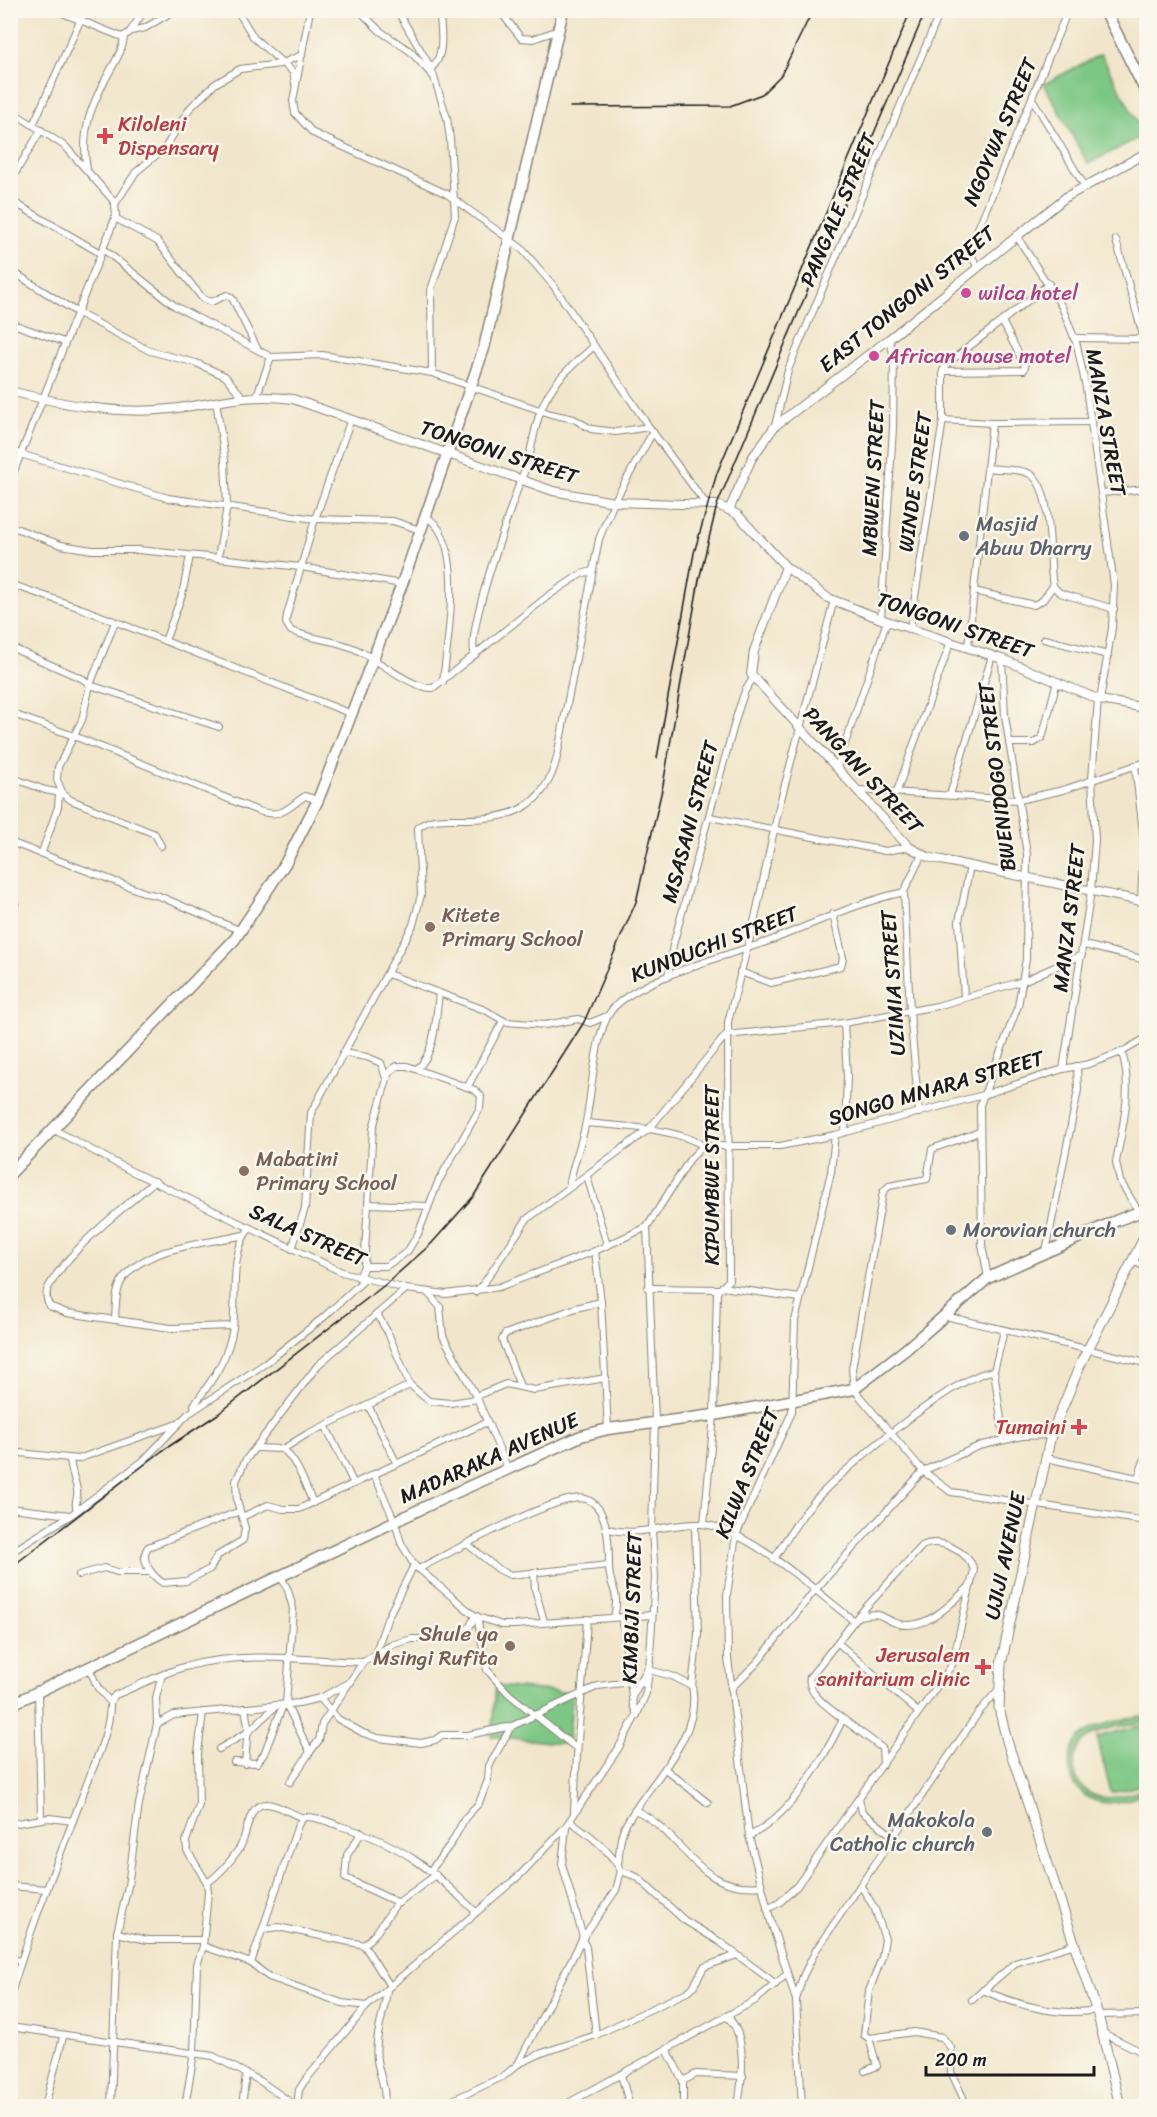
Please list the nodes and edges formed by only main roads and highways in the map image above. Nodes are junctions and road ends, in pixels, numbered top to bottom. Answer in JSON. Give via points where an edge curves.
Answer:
{"nodes":[{"id":1,"x":563,"y":10,"type":"edge"},
{"id":2,"x":1105,"y":10,"type":"edge"},
{"id":3,"x":1146,"y":92,"type":"edge"},
{"id":4,"x":10,"y":1174,"type":"edge"},
{"id":5,"x":1143,"y":1212,"type":"edge"},
{"id":6,"x":1146,"y":1234,"type":"edge"},
{"id":7,"x":10,"y":1705,"type":"edge"},
{"id":8,"x":1120,"y":2106,"type":"edge"}],
"edges":[{"from":1,"to":4,"type":"main road","via":[[511,239],[471,388],[402,584],[318,800],[286,862],[241,931],[200,979]]},
{"from":2,"to":3,"type":"main road"},
{"from":5,"to":7,"type":"main road","name":"MADARAKA AVENUE","via":[[988,1278],[854,1389],[714,1415],[608,1429],[573,1439]]},
{"from":6,"to":8,"type":"main road","name":"UJIJI AVENUE","via":[[1051,1435],[1001,1664],[999,1689],[1007,1741],[1097,2013]]}]}
